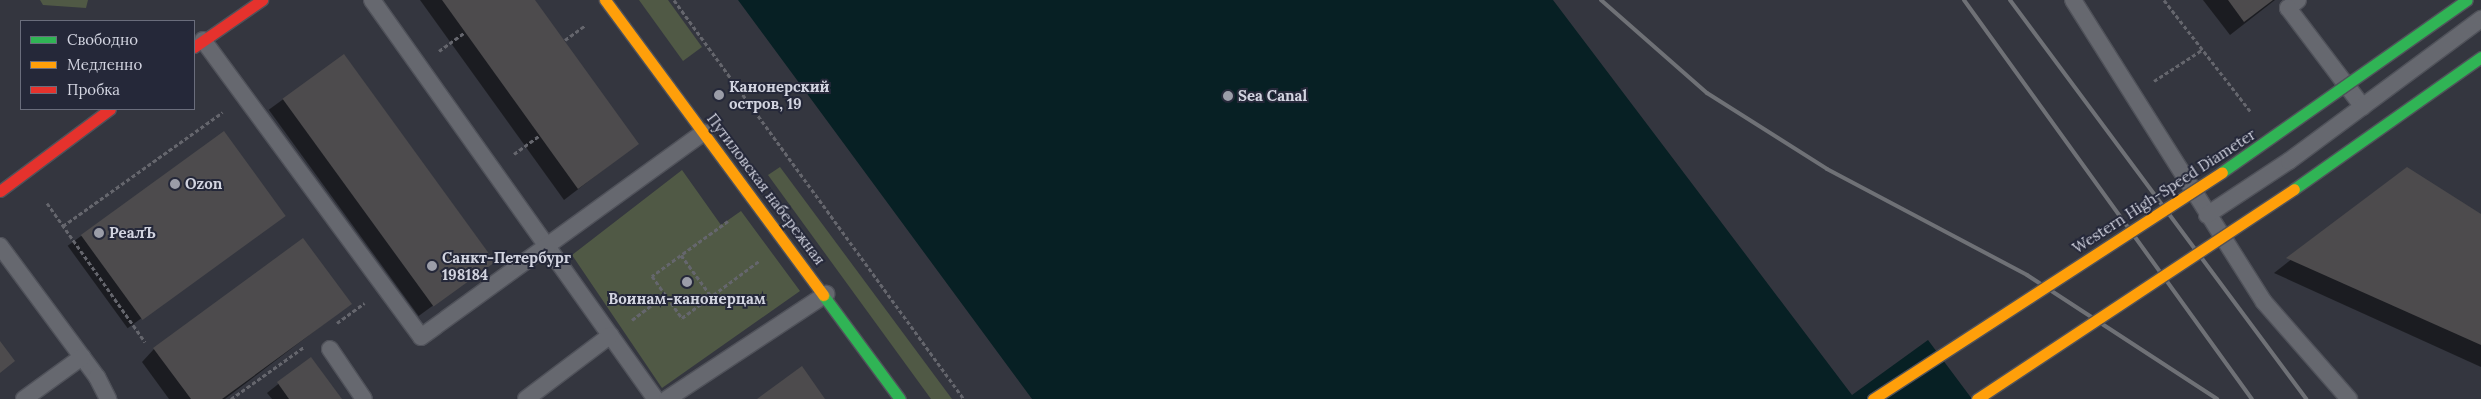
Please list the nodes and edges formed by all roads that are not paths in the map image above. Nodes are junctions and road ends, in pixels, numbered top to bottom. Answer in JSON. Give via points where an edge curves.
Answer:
{"nodes":[{"id":1,"x":262,"y":0,"type":"edge"},
{"id":2,"x":372,"y":0,"type":"edge"},
{"id":3,"x":605,"y":0,"type":"edge"},
{"id":4,"x":2073,"y":0,"type":"edge"},
{"id":5,"x":2298,"y":0,"type":"edge"},
{"id":6,"x":2467,"y":0,"type":"edge"},
{"id":7,"x":2481,"y":19,"type":"edge"},
{"id":8,"x":198,"y":43,"type":"edge"},
{"id":9,"x":2481,"y":57,"type":"edge"},
{"id":10,"x":2363,"y":107,"type":"junction"},
{"id":11,"x":109,"y":110,"type":"edge"},
{"id":12,"x":704,"y":132,"type":"junction"},
{"id":13,"x":0,"y":191,"type":"edge"},
{"id":14,"x":2207,"y":215,"type":"junction"},
{"id":15,"x":0,"y":246,"type":"edge"},
{"id":16,"x":547,"y":246,"type":"junction"},
{"id":17,"x":826,"y":294,"type":"junction"},
{"id":18,"x":611,"y":335,"type":"junction"},
{"id":19,"x":330,"y":349,"type":"dead end"},
{"id":20,"x":82,"y":357,"type":"junction"},
{"id":21,"x":24,"y":399,"type":"edge"},
{"id":22,"x":108,"y":399,"type":"edge"},
{"id":23,"x":364,"y":399,"type":"edge"},
{"id":24,"x":526,"y":399,"type":"edge"},
{"id":25,"x":656,"y":399,"type":"edge"},
{"id":26,"x":667,"y":399,"type":"edge"},
{"id":27,"x":900,"y":399,"type":"edge"},
{"id":28,"x":1872,"y":399,"type":"edge"},
{"id":29,"x":1977,"y":399,"type":"edge"},
{"id":30,"x":2349,"y":399,"type":"edge"}],
"edges":[{"from":1,"to":8,"type":"main road"},
{"from":2,"to":16,"type":"lane"},
{"from":3,"to":12,"type":"main road","name":"Путиловская набережная"},
{"from":4,"to":14,"type":"lane","via":[[2136,94]]},
{"from":5,"to":10,"type":"lane","via":[[2288,8]]},
{"from":6,"to":28,"type":"main road","name":"Western High-Speed Diameter","bridge":true,"via":[[2246,156]]},
{"from":7,"to":10,"type":"lane"},
{"from":8,"to":16,"type":"lane","via":[[245,96],[421,337]]},
{"from":9,"to":29,"type":"main road","bridge":true,"via":[[2282,198]]},
{"from":10,"to":14,"type":"lane"},
{"from":11,"to":13,"type":"main road"},
{"from":12,"to":16,"type":"lane"},
{"from":12,"to":17,"type":"main road","name":"Путиловская набережная"},
{"from":14,"to":30,"type":"lane","via":[[2264,302]]},
{"from":15,"to":20,"type":"lane"},
{"from":16,"to":18,"type":"lane"},
{"from":17,"to":26,"type":"lane"},
{"from":17,"to":27,"type":"main road","name":"Путиловская набережная"},
{"from":18,"to":24,"type":"lane"},
{"from":18,"to":25,"type":"lane"},
{"from":19,"to":23,"type":"lane"},
{"from":20,"to":21,"type":"lane"},
{"from":20,"to":22,"type":"lane"}]}
